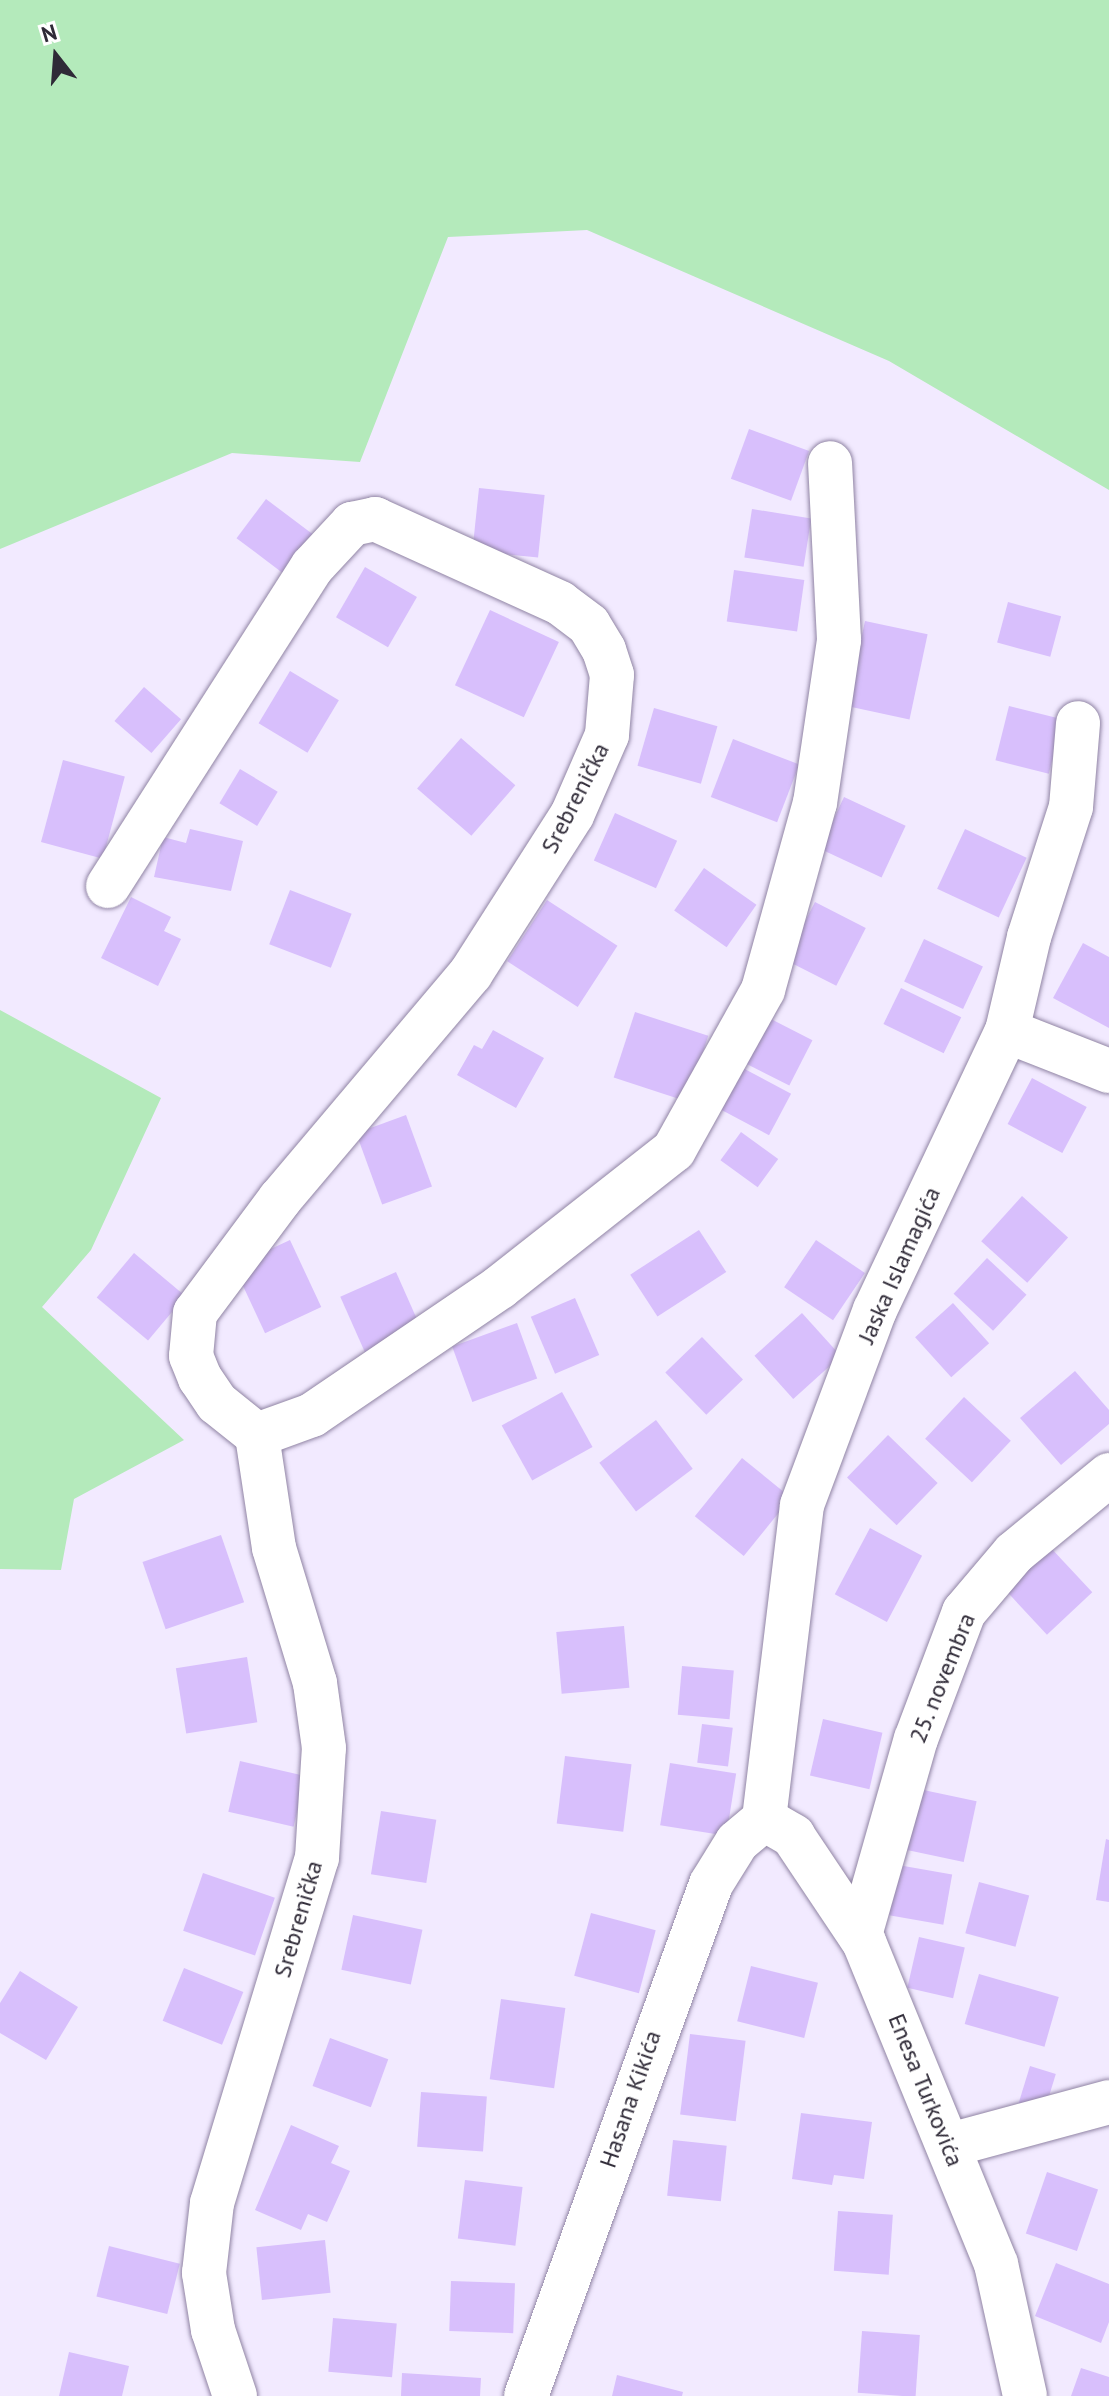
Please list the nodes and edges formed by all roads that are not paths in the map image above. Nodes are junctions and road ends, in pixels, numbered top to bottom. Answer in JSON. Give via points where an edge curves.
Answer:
{"nodes":[{"id":1,"x":830,"y":463,"type":"dead end"},
{"id":2,"x":1078,"y":723,"type":"dead end"},
{"id":3,"x":108,"y":886,"type":"dead end"},
{"id":4,"x":1007,"y":1031,"type":"junction"},
{"id":5,"x":1109,"y":1071,"type":"edge"},
{"id":6,"x":257,"y":1435,"type":"junction"},
{"id":7,"x":1109,"y":1475,"type":"edge"},
{"id":8,"x":764,"y":1819,"type":"junction"},
{"id":9,"x":860,"y":1935,"type":"junction"},
{"id":10,"x":1109,"y":2102,"type":"edge"},
{"id":11,"x":950,"y":2145,"type":"junction"},
{"id":12,"x":235,"y":2396,"type":"edge"},
{"id":13,"x":526,"y":2396,"type":"edge"},
{"id":14,"x":1025,"y":2396,"type":"edge"}],
"edges":[{"from":1,"to":6,"type":"street","via":[[839,640],[815,803],[763,990],[674,1150],[475,1305],[312,1415]]},
{"from":2,"to":4,"type":"street","name":"Jaska Islamagića","via":[[1071,807],[1029,937]]},
{"from":3,"to":6,"type":"street","name":"Srebrenička","via":[[312,567],[352,524],[375,519],[560,603],[589,625],[604,650],[612,675],[607,735],[572,815],[471,973],[280,1199],[195,1313],[191,1356],[200,1378],[217,1403]]},
{"from":4,"to":5,"type":"street"},
{"from":4,"to":8,"type":"street","name":"Jaska Islamagića","via":[[875,1310],[802,1505]]},
{"from":6,"to":12,"type":"street","name":"Srebrenička","via":[[274,1548],[315,1683],[324,1748],[317,1858],[212,2203],[204,2273],[213,2330]]},
{"from":7,"to":9,"type":"street","name":"25. novembra","via":[[1014,1553],[964,1612],[916,1739]]},
{"from":8,"to":9,"type":"street","name":"Enesa Turkovića","via":[[793,1836]]},
{"from":8,"to":13,"type":"street","name":"Hasana Kikića","via":[[737,1842],[711,1884]]},
{"from":9,"to":11,"type":"street","name":"Enesa Turkovića"},
{"from":10,"to":11,"type":"street"},
{"from":11,"to":14,"type":"street","name":"Enesa Turkovića","via":[[996,2264]]}]}
